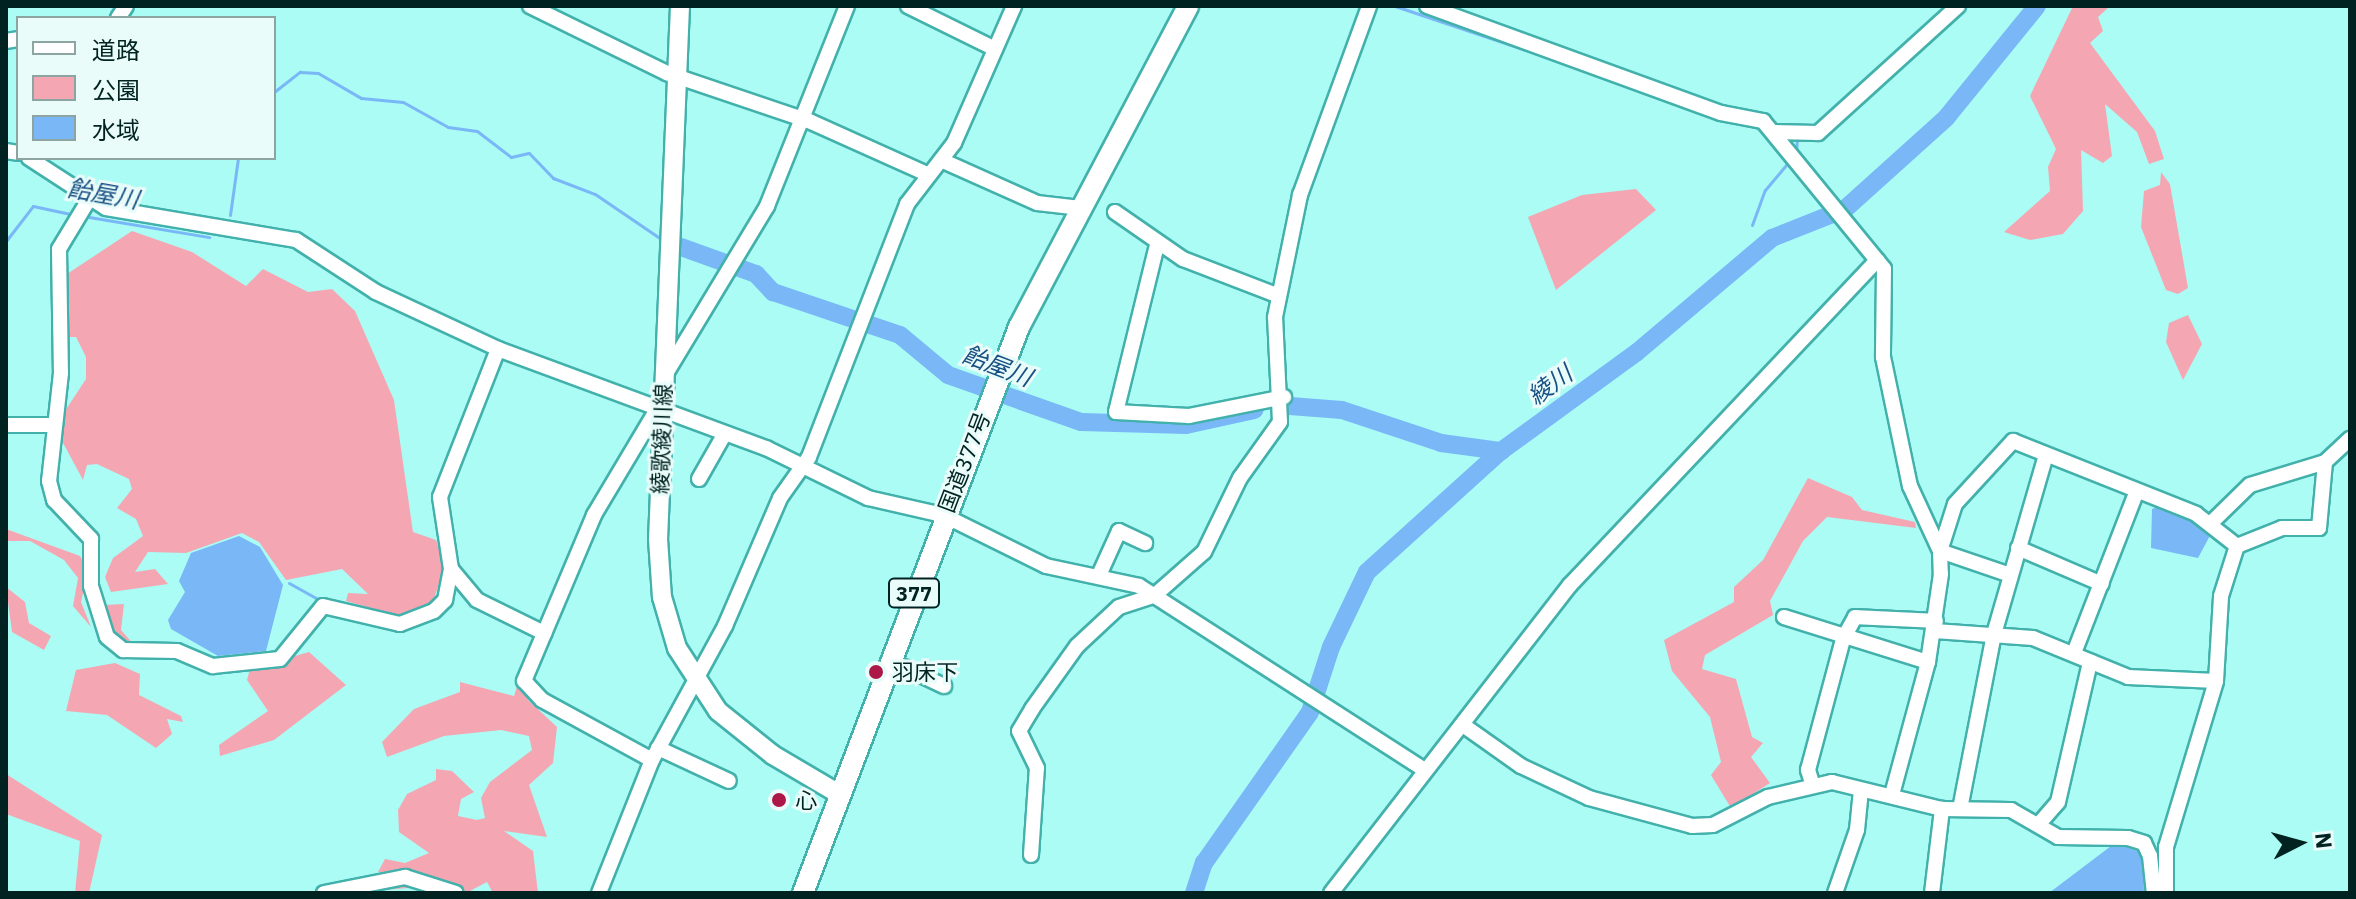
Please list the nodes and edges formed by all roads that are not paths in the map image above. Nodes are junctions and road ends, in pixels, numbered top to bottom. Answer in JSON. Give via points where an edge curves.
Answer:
{"nodes":[{"id":1,"x":530,"y":6,"type":"edge"},
{"id":2,"x":680,"y":6,"type":"edge"},
{"id":3,"x":847,"y":6,"type":"edge"},
{"id":4,"x":908,"y":6,"type":"edge"},
{"id":5,"x":1014,"y":6,"type":"edge"},
{"id":6,"x":1188,"y":6,"type":"edge"},
{"id":7,"x":1369,"y":6,"type":"edge"},
{"id":8,"x":1427,"y":6,"type":"edge"},
{"id":9,"x":1958,"y":6,"type":"edge"},
{"id":10,"x":995,"y":49,"type":"junction"},
{"id":11,"x":677,"y":76,"type":"junction"},
{"id":12,"x":802,"y":122,"type":"junction"},
{"id":13,"x":1775,"y":135,"type":"junction"},
{"id":14,"x":26,"y":160,"type":"edge"},
{"id":15,"x":941,"y":160,"type":"junction"},
{"id":16,"x":927,"y":174,"type":"junction"},
{"id":17,"x":1081,"y":208,"type":"junction"},
{"id":18,"x":82,"y":210,"type":"junction"},
{"id":19,"x":1115,"y":212,"type":"dead end"},
{"id":20,"x":1157,"y":245,"type":"junction"},
{"id":21,"x":1875,"y":255,"type":"junction"},
{"id":22,"x":1279,"y":296,"type":"junction"},
{"id":23,"x":498,"y":349,"type":"junction"},
{"id":24,"x":663,"y":379,"type":"junction"},
{"id":25,"x":1284,"y":397,"type":"junction"},
{"id":26,"x":659,"y":412,"type":"junction"},
{"id":27,"x":6,"y":425,"type":"edge"},
{"id":28,"x":55,"y":425,"type":"junction"},
{"id":29,"x":724,"y":435,"type":"junction"},
{"id":30,"x":2350,"y":439,"type":"edge"},
{"id":31,"x":2046,"y":455,"type":"junction"},
{"id":32,"x":2325,"y":462,"type":"junction"},
{"id":33,"x":804,"y":465,"type":"junction"},
{"id":34,"x":699,"y":479,"type":"dead end"},
{"id":35,"x":2136,"y":493,"type":"junction"},
{"id":36,"x":943,"y":515,"type":"junction"},
{"id":37,"x":2211,"y":523,"type":"junction"},
{"id":38,"x":1145,"y":543,"type":"dead end"},
{"id":39,"x":2237,"y":546,"type":"junction"},
{"id":40,"x":2018,"y":548,"type":"junction"},
{"id":41,"x":1940,"y":551,"type":"junction"},
{"id":42,"x":451,"y":569,"type":"junction"},
{"id":43,"x":1100,"y":573,"type":"junction"},
{"id":44,"x":2010,"y":575,"type":"junction"},
{"id":45,"x":2102,"y":584,"type":"junction"},
{"id":46,"x":1155,"y":595,"type":"junction"},
{"id":47,"x":1784,"y":617,"type":"dead end"},
{"id":48,"x":1936,"y":626,"type":"junction"},
{"id":49,"x":544,"y":633,"type":"junction"},
{"id":50,"x":1994,"y":634,"type":"junction"},
{"id":51,"x":1843,"y":639,"type":"junction"},
{"id":52,"x":2074,"y":653,"type":"junction"},
{"id":53,"x":889,"y":660,"type":"junction"},
{"id":54,"x":1928,"y":662,"type":"junction"},
{"id":55,"x":2090,"y":662,"type":"junction"},
{"id":56,"x":694,"y":680,"type":"junction"},
{"id":57,"x":2216,"y":681,"type":"junction"},
{"id":58,"x":944,"y":686,"type":"dead end"},
{"id":59,"x":1463,"y":725,"type":"junction"},
{"id":60,"x":655,"y":754,"type":"junction"},
{"id":61,"x":1422,"y":766,"type":"junction"},
{"id":62,"x":729,"y":781,"type":"dead end"},
{"id":63,"x":1812,"y":783,"type":"junction"},
{"id":64,"x":1861,"y":790,"type":"junction"},
{"id":65,"x":1893,"y":791,"type":"junction"},
{"id":66,"x":839,"y":794,"type":"junction"},
{"id":67,"x":1942,"y":809,"type":"junction"},
{"id":68,"x":1960,"y":809,"type":"junction"},
{"id":69,"x":2038,"y":825,"type":"junction"},
{"id":70,"x":1031,"y":855,"type":"dead end"},
{"id":71,"x":324,"y":893,"type":"edge"},
{"id":72,"x":456,"y":893,"type":"edge"},
{"id":73,"x":599,"y":893,"type":"edge"},
{"id":74,"x":803,"y":893,"type":"edge"},
{"id":75,"x":1331,"y":893,"type":"edge"},
{"id":76,"x":1835,"y":893,"type":"edge"},
{"id":77,"x":1932,"y":893,"type":"edge"},
{"id":78,"x":2154,"y":893,"type":"edge"},
{"id":79,"x":2166,"y":893,"type":"edge"}],
"edges":[{"from":1,"to":11,"type":"street"},
{"from":2,"to":11,"type":"main road","name":"綾歌綾川線"},
{"from":3,"to":12,"type":"street"},
{"from":4,"to":10,"type":"street"},
{"from":5,"to":10,"type":"street"},
{"from":6,"to":17,"type":"highway","name":"国道377号","number":"377"},
{"from":7,"to":22,"type":"street","via":[[1335,110],[1310,153]]},
{"from":8,"to":13,"type":"street","via":[[1721,113],[1763,121]]},
{"from":9,"to":13,"type":"street","via":[[1818,133]]},
{"from":10,"to":15,"type":"street"},
{"from":11,"to":12,"type":"street"},
{"from":11,"to":24,"type":"main road","name":"綾歌綾川線"},
{"from":12,"to":16,"type":"street"},
{"from":12,"to":24,"type":"street","via":[[767,206]]},
{"from":13,"to":21,"type":"street"},
{"from":14,"to":18,"type":"street"},
{"from":15,"to":16,"type":"street"},
{"from":15,"to":17,"type":"street","via":[[1037,203]]},
{"from":16,"to":33,"type":"street","via":[[907,204]]},
{"from":17,"to":36,"type":"highway","name":"国道377号","number":"377","via":[[994,386]]},
{"from":18,"to":23,"type":"street","via":[[296,240],[376,292]]},
{"from":18,"to":28,"type":"street","via":[[57,260],[64,291]]},
{"from":19,"to":20,"type":"street"},
{"from":20,"to":22,"type":"street"},
{"from":20,"to":25,"type":"street","via":[[1116,412],[1189,416]]},
{"from":21,"to":41,"type":"street","via":[[1885,280],[1883,357],[1908,474]]},
{"from":21,"to":59,"type":"street","via":[[1608,542]]},
{"from":22,"to":25,"type":"street"},
{"from":23,"to":26,"type":"street"},
{"from":23,"to":42,"type":"street","via":[[440,497]]},
{"from":24,"to":26,"type":"main road","name":"綾歌綾川線"},
{"from":25,"to":46,"type":"street","via":[[1280,422],[1240,478],[1204,552]]},
{"from":26,"to":29,"type":"street"},
{"from":26,"to":49,"type":"street","via":[[594,515]]},
{"from":26,"to":56,"type":"main road","name":"綾歌綾川線","via":[[662,597]]},
{"from":27,"to":28,"type":"street"},
{"from":28,"to":42,"type":"street","via":[[54,500],[91,539],[91,586],[107,637],[123,650],[177,651],[213,666],[280,659],[323,606],[400,624],[434,611],[445,600]]},
{"from":29,"to":33,"type":"street"},
{"from":29,"to":34,"type":"street"},
{"from":30,"to":32,"type":"street"},
{"from":31,"to":35,"type":"street"},
{"from":31,"to":40,"type":"street"},
{"from":31,"to":41,"type":"street","via":[[2013,441],[1955,504]]},
{"from":32,"to":37,"type":"street","via":[[2250,485]]},
{"from":32,"to":39,"type":"street","via":[[2319,528],[2282,528]]},
{"from":33,"to":36,"type":"street","via":[[868,498]]},
{"from":33,"to":56,"type":"street","via":[[780,498]]},
{"from":35,"to":37,"type":"street"},
{"from":35,"to":45,"type":"street"},
{"from":36,"to":43,"type":"street","via":[[1046,566]]},
{"from":36,"to":53,"type":"highway","name":"国道377号","number":"377"},
{"from":37,"to":39,"type":"street"},
{"from":38,"to":43,"type":"street","via":[[1119,531]]},
{"from":39,"to":57,"type":"street","via":[[2221,596]]},
{"from":40,"to":44,"type":"street"},
{"from":40,"to":45,"type":"street"},
{"from":41,"to":44,"type":"street"},
{"from":41,"to":48,"type":"street"},
{"from":42,"to":49,"type":"street","via":[[477,600]]},
{"from":43,"to":46,"type":"street"},
{"from":44,"to":50,"type":"street"},
{"from":45,"to":52,"type":"street"},
{"from":46,"to":61,"type":"street"},
{"from":46,"to":70,"type":"street","via":[[1119,607],[1077,646],[1019,731],[1037,768]]},
{"from":47,"to":51,"type":"street"},
{"from":48,"to":50,"type":"street"},
{"from":48,"to":51,"type":"street","via":[[1864,613]]},
{"from":48,"to":54,"type":"street"},
{"from":49,"to":60,"type":"street","via":[[524,681],[528,691]]},
{"from":50,"to":52,"type":"street"},
{"from":50,"to":68,"type":"street"},
{"from":51,"to":54,"type":"street"},
{"from":51,"to":63,"type":"street","via":[[1808,770]]},
{"from":52,"to":55,"type":"street"},
{"from":53,"to":58,"type":"street"},
{"from":53,"to":66,"type":"highway","name":"国道377号","number":"377"},
{"from":54,"to":65,"type":"street"},
{"from":55,"to":57,"type":"street","via":[[2128,677]]},
{"from":55,"to":69,"type":"street","via":[[2058,802]]},
{"from":56,"to":60,"type":"street"},
{"from":56,"to":66,"type":"main road","name":"綾歌綾川線","via":[[718,711],[773,755]]},
{"from":57,"to":79,"type":"street","via":[[2171,824]]},
{"from":59,"to":61,"type":"street"},
{"from":59,"to":63,"type":"street","via":[[1521,766],[1589,798],[1692,826]]},
{"from":60,"to":62,"type":"street"},
{"from":60,"to":73,"type":"street"},
{"from":61,"to":75,"type":"street"},
{"from":63,"to":64,"type":"street"},
{"from":64,"to":65,"type":"street"},
{"from":64,"to":76,"type":"street","via":[[1857,830]]},
{"from":65,"to":67,"type":"street"},
{"from":66,"to":74,"type":"highway","name":"国道377号","number":"377"},
{"from":67,"to":68,"type":"street"},
{"from":67,"to":77,"type":"street"},
{"from":68,"to":69,"type":"street","via":[[2011,810]]},
{"from":69,"to":78,"type":"street","via":[[2058,837],[2144,843]]},
{"from":71,"to":72,"type":"street","via":[[405,877]]}]}
